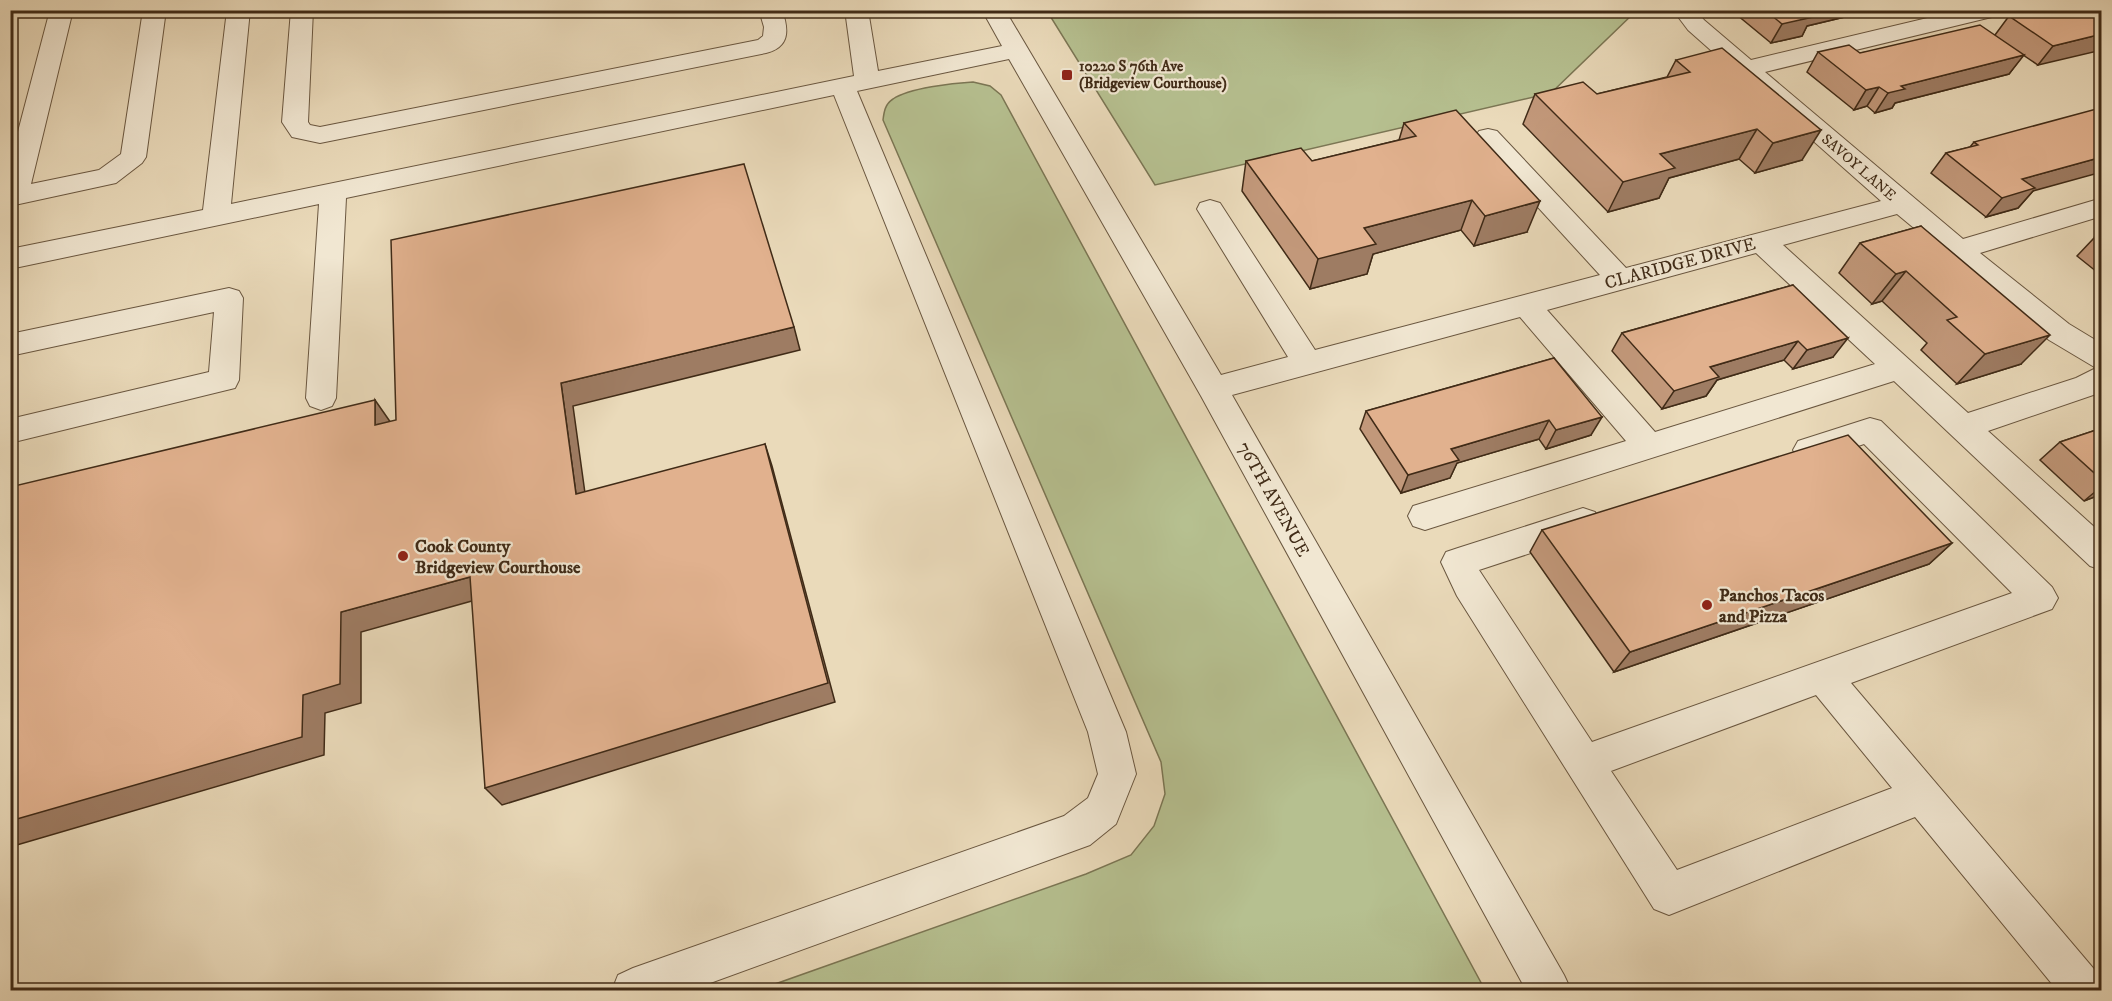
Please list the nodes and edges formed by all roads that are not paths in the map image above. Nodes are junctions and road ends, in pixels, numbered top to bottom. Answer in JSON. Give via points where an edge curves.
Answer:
{"nodes":[{"id":1,"x":62,"y":10,"type":"edge"},
{"id":2,"x":155,"y":10,"type":"edge"},
{"id":3,"x":239,"y":10,"type":"edge"},
{"id":4,"x":302,"y":10,"type":"edge"},
{"id":5,"x":770,"y":10,"type":"edge"},
{"id":6,"x":856,"y":10,"type":"edge"},
{"id":7,"x":993,"y":10,"type":"edge"},
{"id":8,"x":1684,"y":10,"type":"edge"},
{"id":9,"x":1992,"y":10,"type":"edge"},
{"id":10,"x":1016,"y":50,"type":"junction"},
{"id":11,"x":1746,"y":69,"type":"junction"},
{"id":12,"x":855,"y":83,"type":"junction"},
{"id":13,"x":1488,"y":137,"type":"dead end"},
{"id":14,"x":333,"y":193,"type":"junction"},
{"id":15,"x":13,"y":197,"type":"edge"},
{"id":16,"x":1902,"y":204,"type":"junction"},
{"id":17,"x":2102,"y":207,"type":"edge"},
{"id":18,"x":1210,"y":209,"type":"dead end"},
{"id":19,"x":216,"y":216,"type":"junction"},
{"id":20,"x":1761,"y":241,"type":"junction"},
{"id":21,"x":1958,"y":250,"type":"junction"},
{"id":22,"x":10,"y":259,"type":"edge"},
{"id":23,"x":1620,"y":279,"type":"junction"},
{"id":24,"x":1526,"y":305,"type":"junction"},
{"id":25,"x":10,"y":345,"type":"edge"},
{"id":26,"x":2102,"y":359,"type":"edge"},
{"id":27,"x":1308,"y":364,"type":"junction"},
{"id":28,"x":1899,"y":368,"type":"junction"},
{"id":29,"x":2102,"y":378,"type":"edge"},
{"id":30,"x":1213,"y":389,"type":"junction"},
{"id":31,"x":321,"y":398,"type":"dead end"},
{"id":32,"x":1963,"y":427,"type":"junction"},
{"id":33,"x":10,"y":431,"type":"edge"},
{"id":34,"x":1649,"y":446,"type":"junction"},
{"id":35,"x":1781,"y":459,"type":"edge"},
{"id":36,"x":1614,"y":512,"type":"edge"},
{"id":37,"x":1425,"y":516,"type":"dead end"},
{"id":38,"x":2102,"y":556,"type":"edge"},
{"id":39,"x":1823,"y":676,"type":"junction"},
{"id":40,"x":1584,"y":763,"type":"junction"},
{"id":41,"x":1922,"y":795,"type":"junction"},
{"id":42,"x":2102,"y":986,"type":"edge"},
{"id":43,"x":633,"y":990,"type":"edge"},
{"id":44,"x":1549,"y":990,"type":"edge"},
{"id":45,"x":2084,"y":990,"type":"edge"},
{"id":46,"x":2092,"y":990,"type":"edge"}],
"edges":[{"from":1,"to":15,"type":"street"},
{"from":2,"to":15,"type":"street","via":[[133,157],[107,177]]},
{"from":3,"to":19,"type":"street"},
{"from":4,"to":5,"type":"street","via":[[295,122],[301,131],[320,135],[766,46],[775,38]]},
{"from":6,"to":12,"type":"street"},
{"from":7,"to":10,"type":"street","name":"76TH AVENUE"},
{"from":8,"to":11,"type":"street","name":"SAVOY LANE"},
{"from":9,"to":11,"type":"street"},
{"from":10,"to":12,"type":"street"},
{"from":10,"to":30,"type":"street","name":"76TH AVENUE"},
{"from":11,"to":16,"type":"street","name":"SAVOY LANE"},
{"from":12,"to":14,"type":"street"},
{"from":12,"to":43,"type":"street","via":[[1107,732],[1117,774],[1102,811],[1076,831]]},
{"from":13,"to":23,"type":"street"},
{"from":14,"to":19,"type":"street"},
{"from":14,"to":31,"type":"street"},
{"from":16,"to":20,"type":"street","name":"CLARIDGE DRIVE"},
{"from":16,"to":21,"type":"street"},
{"from":17,"to":21,"type":"street"},
{"from":18,"to":27,"type":"street"},
{"from":19,"to":22,"type":"street"},
{"from":20,"to":23,"type":"street","name":"CLARIDGE DRIVE"},
{"from":20,"to":28,"type":"street"},
{"from":21,"to":26,"type":"street","via":[[2059,332]]},
{"from":23,"to":24,"type":"street","name":"CLARIDGE DRIVE"},
{"from":24,"to":27,"type":"street","name":"CLARIDGE DRIVE"},
{"from":24,"to":34,"type":"street"},
{"from":25,"to":33,"type":"street","via":[[229,298],[224,380]]},
{"from":27,"to":30,"type":"street","name":"CLARIDGE DRIVE"},
{"from":28,"to":32,"type":"street"},
{"from":28,"to":34,"type":"street"},
{"from":29,"to":32,"type":"street","via":[[2086,387]]},
{"from":30,"to":44,"type":"street","name":"76TH AVENUE"},
{"from":32,"to":38,"type":"street"},
{"from":34,"to":37,"type":"street"},
{"from":35,"to":39,"type":"street","via":[[1870,430],[2040,597]]},
{"from":36,"to":40,"type":"street","via":[[1458,562],[1469,586]]},
{"from":39,"to":40,"type":"street"},
{"from":39,"to":41,"type":"street"},
{"from":40,"to":41,"type":"street","via":[[1669,894]]},
{"from":41,"to":45,"type":"street"},
{"from":42,"to":46,"type":"street"}]}
